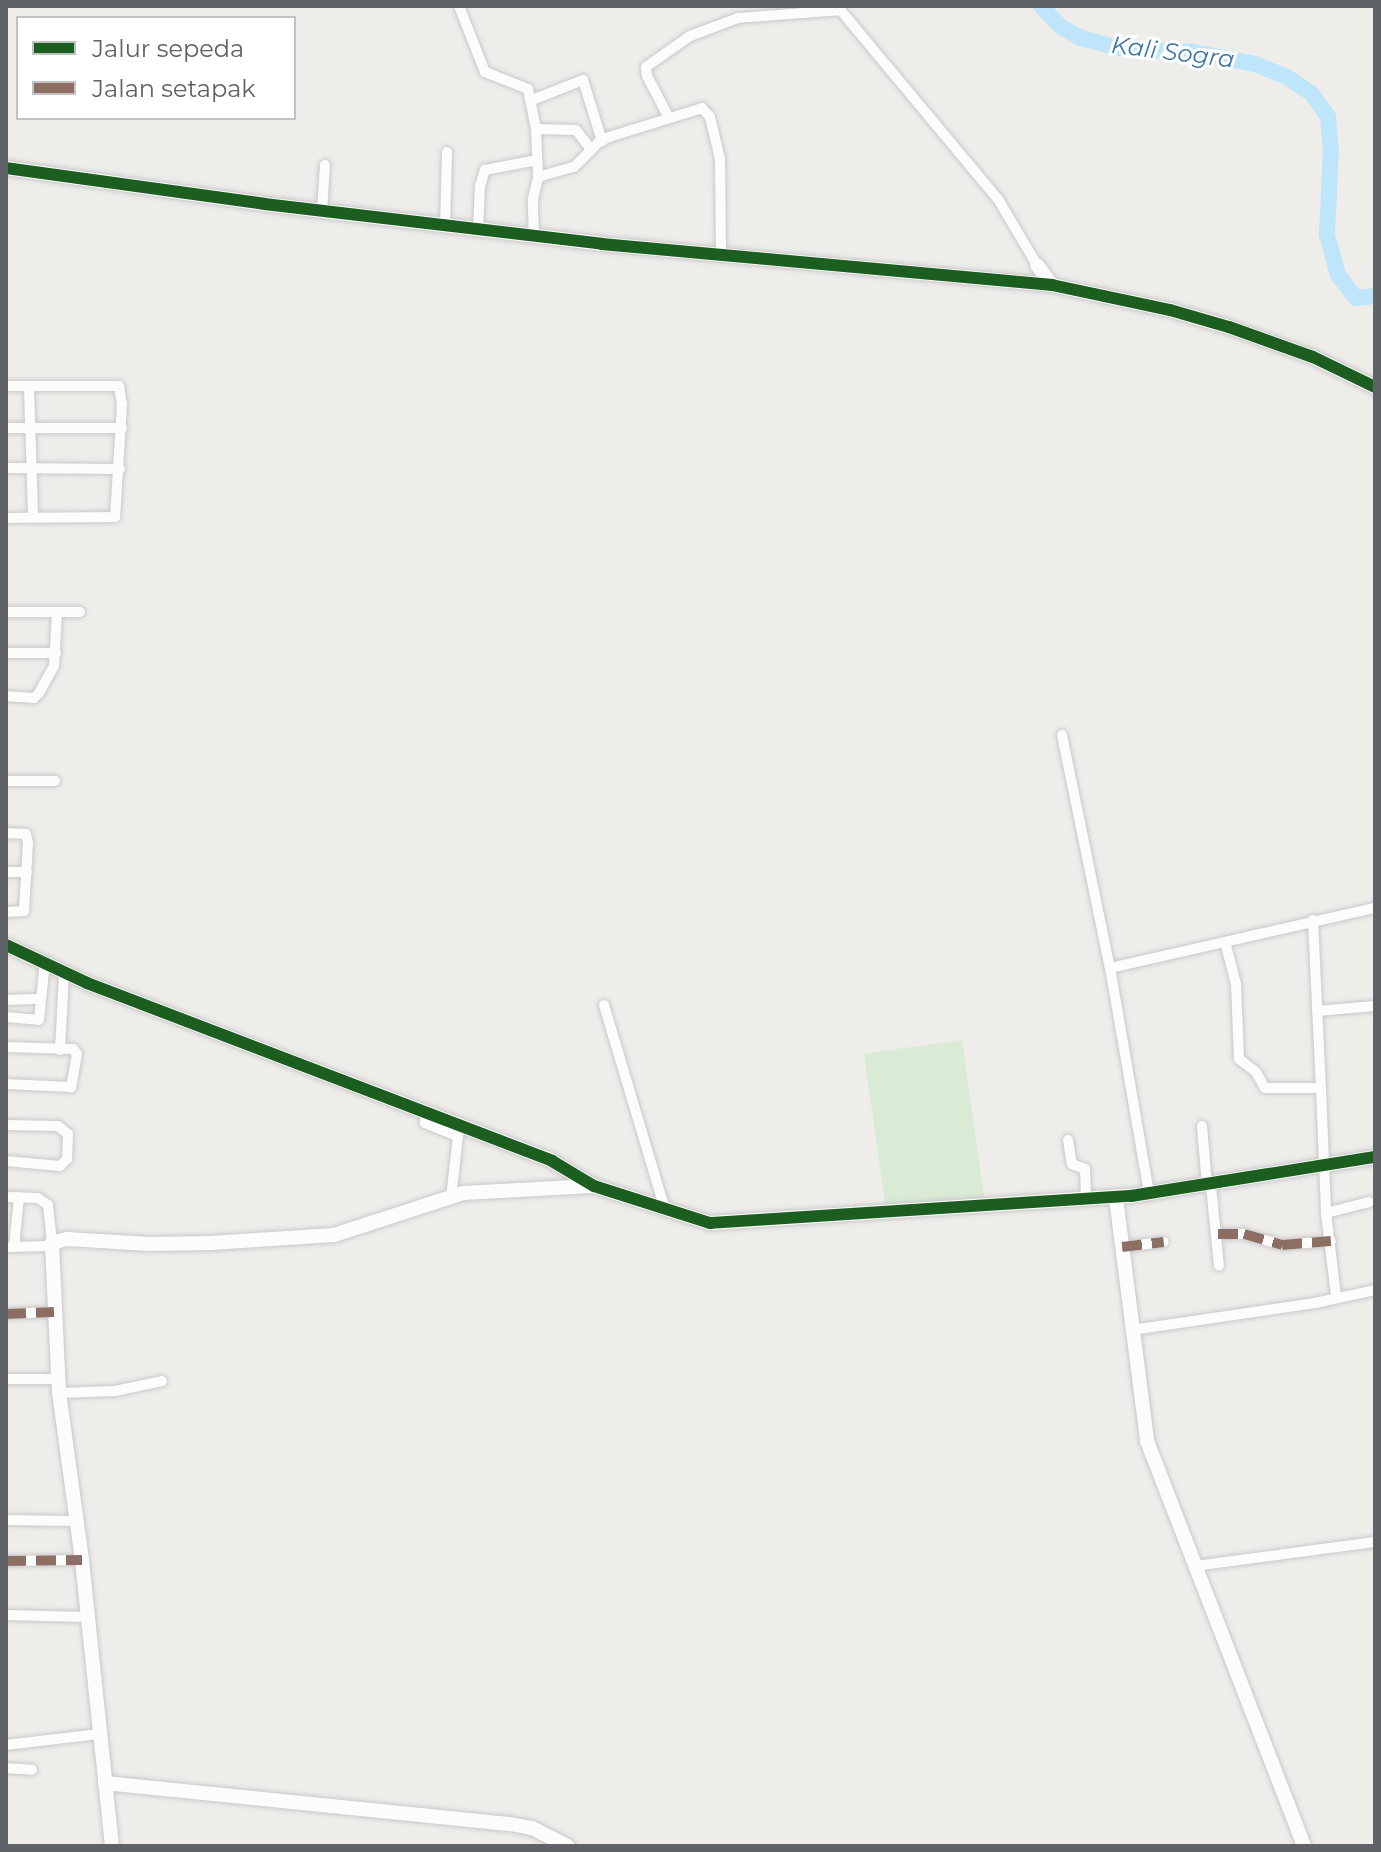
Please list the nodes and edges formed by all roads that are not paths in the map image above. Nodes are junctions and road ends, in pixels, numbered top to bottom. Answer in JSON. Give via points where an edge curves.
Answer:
{"nodes":[{"id":1,"x":459,"y":6,"type":"edge"},
{"id":2,"x":839,"y":8,"type":"edge"},
{"id":3,"x":750,"y":11,"type":"edge"},
{"id":4,"x":532,"y":100,"type":"junction"},
{"id":5,"x":669,"y":118,"type":"junction"},
{"id":6,"x":536,"y":129,"type":"junction"},
{"id":7,"x":602,"y":141,"type":"junction"},
{"id":8,"x":591,"y":149,"type":"junction"},
{"id":9,"x":447,"y":152,"type":"dead end"},
{"id":10,"x":537,"y":160,"type":"junction"},
{"id":11,"x":325,"y":165,"type":"dead end"},
{"id":12,"x":6,"y":168,"type":"edge"},
{"id":13,"x":538,"y":177,"type":"junction"},
{"id":14,"x":322,"y":211,"type":"junction"},
{"id":15,"x":445,"y":225,"type":"junction"},
{"id":16,"x":478,"y":230,"type":"junction"},
{"id":17,"x":534,"y":237,"type":"junction"},
{"id":18,"x":721,"y":256,"type":"junction"},
{"id":19,"x":1037,"y":265,"type":"junction"},
{"id":20,"x":1030,"y":283,"type":"junction"},
{"id":21,"x":1052,"y":285,"type":"junction"},
{"id":22,"x":6,"y":386,"type":"edge"},
{"id":23,"x":29,"y":387,"type":"junction"},
{"id":24,"x":1375,"y":387,"type":"edge"},
{"id":25,"x":6,"y":428,"type":"edge"},
{"id":26,"x":31,"y":428,"type":"junction"},
{"id":27,"x":122,"y":428,"type":"junction"},
{"id":28,"x":6,"y":468,"type":"edge"},
{"id":29,"x":33,"y":468,"type":"junction"},
{"id":30,"x":120,"y":469,"type":"junction"},
{"id":31,"x":33,"y":517,"type":"junction"},
{"id":32,"x":6,"y":518,"type":"edge"},
{"id":33,"x":6,"y":612,"type":"edge"},
{"id":34,"x":80,"y":612,"type":"dead end"},
{"id":35,"x":57,"y":613,"type":"junction"},
{"id":36,"x":6,"y":653,"type":"edge"},
{"id":37,"x":56,"y":653,"type":"junction"},
{"id":38,"x":6,"y":696,"type":"edge"},
{"id":39,"x":1062,"y":735,"type":"dead end"},
{"id":40,"x":6,"y":781,"type":"edge"},
{"id":41,"x":55,"y":781,"type":"dead end"},
{"id":42,"x":6,"y":833,"type":"edge"},
{"id":43,"x":6,"y":872,"type":"edge"},
{"id":44,"x":27,"y":872,"type":"junction"},
{"id":45,"x":1375,"y":908,"type":"edge"},
{"id":46,"x":6,"y":912,"type":"edge"},
{"id":47,"x":1313,"y":920,"type":"junction"},
{"id":48,"x":1225,"y":942,"type":"junction"},
{"id":49,"x":6,"y":945,"type":"edge"},
{"id":50,"x":45,"y":961,"type":"junction"},
{"id":51,"x":1110,"y":968,"type":"junction"},
{"id":52,"x":64,"y":973,"type":"junction"},
{"id":53,"x":41,"y":999,"type":"junction"},
{"id":54,"x":6,"y":1000,"type":"edge"},
{"id":55,"x":604,"y":1005,"type":"dead end"},
{"id":56,"x":1375,"y":1006,"type":"edge"},
{"id":57,"x":1317,"y":1011,"type":"junction"},
{"id":58,"x":6,"y":1017,"type":"edge"},
{"id":59,"x":6,"y":1047,"type":"edge"},
{"id":60,"x":60,"y":1050,"type":"junction"},
{"id":61,"x":6,"y":1084,"type":"edge"},
{"id":62,"x":1321,"y":1088,"type":"junction"},
{"id":63,"x":426,"y":1113,"type":"junction"},
{"id":64,"x":6,"y":1125,"type":"edge"},
{"id":65,"x":1202,"y":1126,"type":"dead end"},
{"id":66,"x":1068,"y":1140,"type":"dead end"},
{"id":67,"x":1375,"y":1157,"type":"edge"},
{"id":68,"x":6,"y":1161,"type":"edge"},
{"id":69,"x":1327,"y":1165,"type":"junction"},
{"id":70,"x":594,"y":1186,"type":"junction"},
{"id":71,"x":1209,"y":1186,"type":"junction"},
{"id":72,"x":1149,"y":1193,"type":"junction"},
{"id":73,"x":6,"y":1197,"type":"edge"},
{"id":74,"x":19,"y":1197,"type":"junction"},
{"id":75,"x":451,"y":1197,"type":"junction"},
{"id":76,"x":1088,"y":1198,"type":"junction"},
{"id":77,"x":1112,"y":1198,"type":"junction"},
{"id":78,"x":1369,"y":1202,"type":"dead end"},
{"id":79,"x":665,"y":1209,"type":"junction"},
{"id":80,"x":1326,"y":1213,"type":"junction"},
{"id":81,"x":1218,"y":1234,"type":"junction"},
{"id":82,"x":1331,"y":1241,"type":"junction"},
{"id":83,"x":1164,"y":1242,"type":"dead end"},
{"id":84,"x":51,"y":1244,"type":"junction"},
{"id":85,"x":10,"y":1247,"type":"edge"},
{"id":86,"x":1122,"y":1247,"type":"junction"},
{"id":87,"x":1219,"y":1266,"type":"dead end"},
{"id":88,"x":1375,"y":1290,"type":"edge"},
{"id":89,"x":1336,"y":1296,"type":"junction"},
{"id":90,"x":54,"y":1312,"type":"junction"},
{"id":91,"x":6,"y":1314,"type":"edge"},
{"id":92,"x":1132,"y":1330,"type":"junction"},
{"id":93,"x":6,"y":1379,"type":"edge"},
{"id":94,"x":162,"y":1381,"type":"dead end"},
{"id":95,"x":58,"y":1386,"type":"junction"},
{"id":96,"x":6,"y":1520,"type":"edge"},
{"id":97,"x":74,"y":1521,"type":"junction"},
{"id":98,"x":1375,"y":1542,"type":"edge"},
{"id":99,"x":82,"y":1560,"type":"junction"},
{"id":100,"x":6,"y":1561,"type":"edge"},
{"id":101,"x":1195,"y":1566,"type":"junction"},
{"id":102,"x":6,"y":1615,"type":"edge"},
{"id":103,"x":86,"y":1617,"type":"junction"},
{"id":104,"x":98,"y":1734,"type":"junction"},
{"id":105,"x":6,"y":1745,"type":"edge"},
{"id":106,"x":6,"y":1768,"type":"edge"},
{"id":107,"x":32,"y":1770,"type":"dead end"},
{"id":108,"x":105,"y":1783,"type":"junction"},
{"id":109,"x":112,"y":1846,"type":"edge"},
{"id":110,"x":568,"y":1846,"type":"edge"},
{"id":111,"x":1304,"y":1846,"type":"edge"}],
"edges":[{"from":1,"to":4,"type":"street","via":[[485,72],[522,85]]},
{"from":2,"to":3,"type":"street"},
{"from":2,"to":19,"type":"street","via":[[998,199]]},
{"from":3,"to":5,"type":"street","via":[[690,36],[648,64],[647,76]]},
{"from":4,"to":6,"type":"street"},
{"from":4,"to":7,"type":"street","via":[[583,80]]},
{"from":5,"to":7,"type":"street"},
{"from":5,"to":18,"type":"street","via":[[700,108],[710,117],[722,182]]},
{"from":6,"to":8,"type":"street","via":[[576,130]]},
{"from":6,"to":10,"type":"street"},
{"from":7,"to":8,"type":"street"},
{"from":8,"to":13,"type":"street","via":[[574,167]]},
{"from":9,"to":15,"type":"street"},
{"from":10,"to":13,"type":"street"},
{"from":10,"to":16,"type":"street","via":[[485,170]]},
{"from":11,"to":14,"type":"street"},
{"from":12,"to":14,"type":"street"},
{"from":13,"to":17,"type":"street"},
{"from":14,"to":15,"type":"street"},
{"from":15,"to":16,"type":"street"},
{"from":16,"to":17,"type":"street"},
{"from":17,"to":18,"type":"street"},
{"from":18,"to":20,"type":"street"},
{"from":19,"to":20,"type":"street"},
{"from":19,"to":21,"type":"street"},
{"from":20,"to":21,"type":"street"},
{"from":21,"to":24,"type":"street","via":[[1229,327],[1313,357]]},
{"from":22,"to":23,"type":"street"},
{"from":23,"to":26,"type":"street"},
{"from":23,"to":27,"type":"street","via":[[119,386]]},
{"from":25,"to":26,"type":"street"},
{"from":26,"to":27,"type":"street"},
{"from":26,"to":29,"type":"street"},
{"from":27,"to":30,"type":"street"},
{"from":28,"to":29,"type":"street"},
{"from":29,"to":30,"type":"street"},
{"from":29,"to":31,"type":"street"},
{"from":30,"to":31,"type":"street","via":[[114,518]]},
{"from":31,"to":32,"type":"street"},
{"from":33,"to":35,"type":"street"},
{"from":34,"to":35,"type":"street"},
{"from":35,"to":37,"type":"street"},
{"from":36,"to":37,"type":"street"},
{"from":37,"to":38,"type":"street","via":[[36,697]]},
{"from":39,"to":51,"type":"street"},
{"from":40,"to":41,"type":"street"},
{"from":42,"to":44,"type":"street","via":[[26,834]]},
{"from":43,"to":44,"type":"street"},
{"from":44,"to":46,"type":"street","via":[[24,911]]},
{"from":45,"to":47,"type":"street"},
{"from":47,"to":48,"type":"street"},
{"from":47,"to":57,"type":"street"},
{"from":48,"to":51,"type":"street"},
{"from":48,"to":62,"type":"street","via":[[1236,984],[1239,1059],[1265,1088]]},
{"from":49,"to":50,"type":"street"},
{"from":50,"to":52,"type":"street"},
{"from":50,"to":53,"type":"street"},
{"from":51,"to":72,"type":"street"},
{"from":52,"to":60,"type":"street"},
{"from":52,"to":63,"type":"street"},
{"from":53,"to":54,"type":"street"},
{"from":53,"to":58,"type":"street","via":[[39,1020]]},
{"from":55,"to":79,"type":"street"},
{"from":56,"to":57,"type":"street"},
{"from":57,"to":62,"type":"street"},
{"from":59,"to":60,"type":"street"},
{"from":60,"to":61,"type":"street","via":[[77,1054],[71,1087]]},
{"from":62,"to":69,"type":"street"},
{"from":63,"to":70,"type":"street","via":[[552,1161]]},
{"from":63,"to":75,"type":"street","via":[[425,1123],[458,1136]]},
{"from":64,"to":68,"type":"street","via":[[58,1126],[68,1134],[67,1159],[60,1166]]},
{"from":65,"to":71,"type":"street"},
{"from":66,"to":76,"type":"street","via":[[1072,1164],[1085,1169]]},
{"from":67,"to":69,"type":"street"},
{"from":69,"to":71,"type":"street"},
{"from":69,"to":80,"type":"street"},
{"from":70,"to":75,"type":"street"},
{"from":70,"to":79,"type":"street"},
{"from":71,"to":72,"type":"street"},
{"from":71,"to":81,"type":"street"},
{"from":72,"to":77,"type":"street"},
{"from":73,"to":74,"type":"street"},
{"from":74,"to":84,"type":"street","via":[[38,1198],[48,1205]]},
{"from":74,"to":85,"type":"street"},
{"from":75,"to":84,"type":"street","via":[[334,1235],[169,1244],[67,1239]]},
{"from":76,"to":77,"type":"street"},
{"from":76,"to":79,"type":"street","via":[[717,1224]]},
{"from":77,"to":86,"type":"street"},
{"from":78,"to":80,"type":"street"},
{"from":80,"to":82,"type":"street"},
{"from":81,"to":82,"type":"street","via":[[1244,1234],[1282,1245]]},
{"from":81,"to":87,"type":"street"},
{"from":82,"to":89,"type":"street"},
{"from":83,"to":86,"type":"street"},
{"from":84,"to":85,"type":"street"},
{"from":84,"to":90,"type":"street"},
{"from":86,"to":92,"type":"street"},
{"from":88,"to":89,"type":"street"},
{"from":89,"to":92,"type":"street"},
{"from":90,"to":91,"type":"street"},
{"from":90,"to":95,"type":"street"},
{"from":92,"to":101,"type":"street","via":[[1147,1441]]},
{"from":93,"to":95,"type":"street"},
{"from":94,"to":95,"type":"street","via":[[115,1391]]},
{"from":95,"to":97,"type":"street"},
{"from":96,"to":97,"type":"street"},
{"from":97,"to":99,"type":"street"},
{"from":98,"to":101,"type":"street"},
{"from":99,"to":100,"type":"street"},
{"from":99,"to":103,"type":"street"},
{"from":101,"to":111,"type":"street"},
{"from":102,"to":103,"type":"street"},
{"from":103,"to":104,"type":"street"},
{"from":104,"to":105,"type":"street"},
{"from":104,"to":108,"type":"street"},
{"from":106,"to":107,"type":"street"},
{"from":108,"to":109,"type":"street"},
{"from":108,"to":110,"type":"street","via":[[511,1824]]}]}
